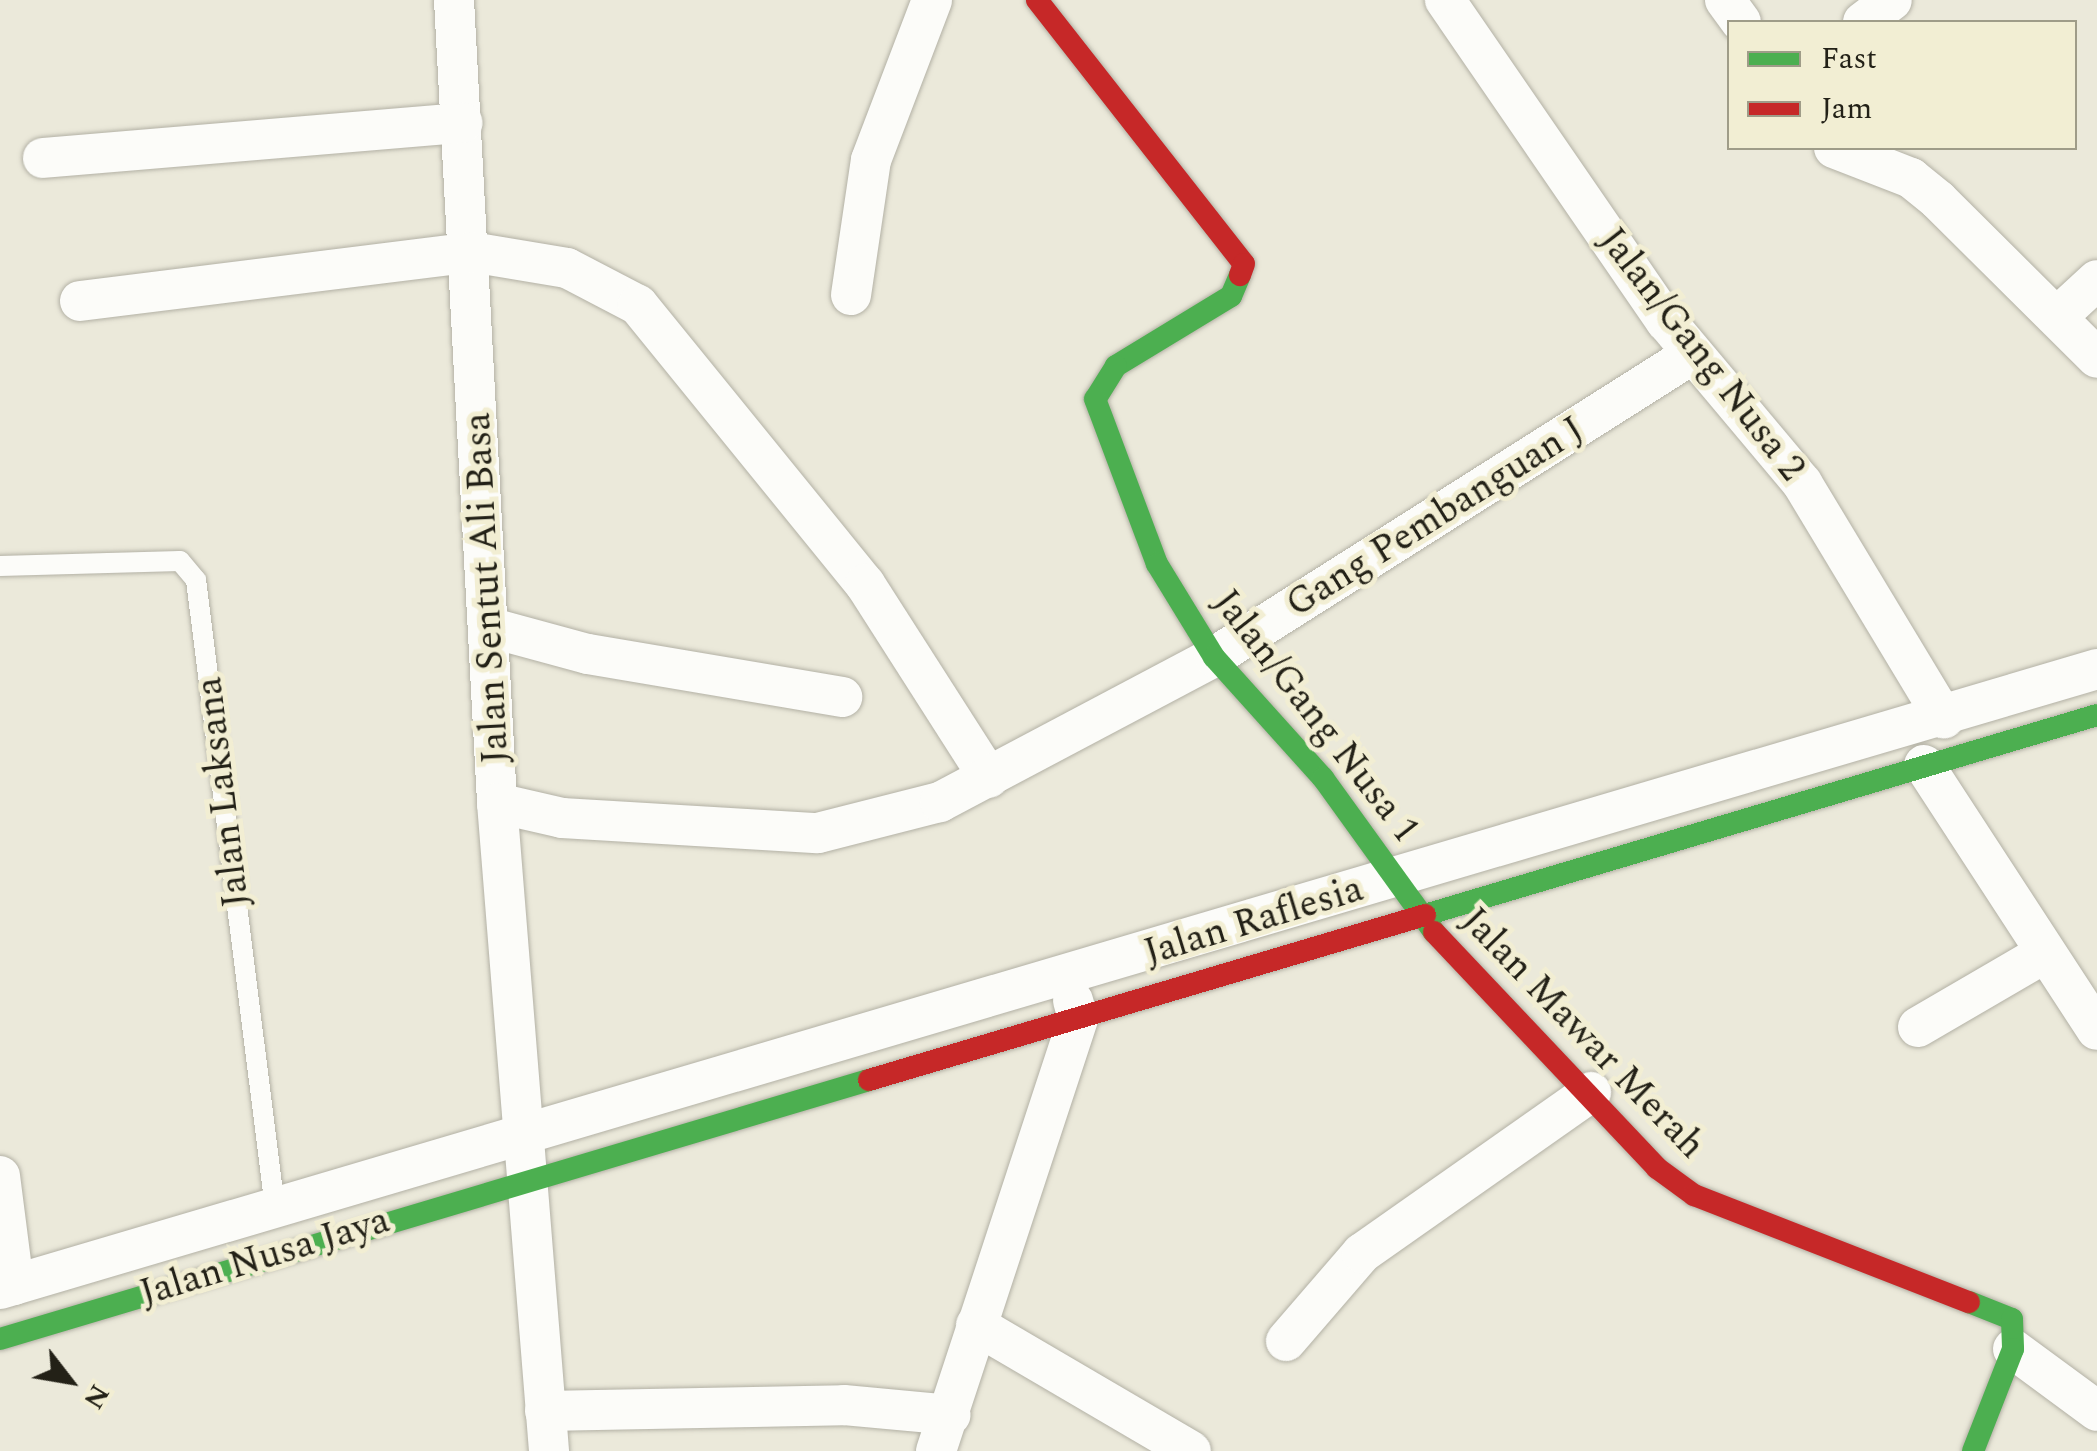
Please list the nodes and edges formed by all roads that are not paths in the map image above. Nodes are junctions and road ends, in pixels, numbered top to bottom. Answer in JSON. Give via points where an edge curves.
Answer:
{"nodes":[{"id":1,"x":454,"y":0,"type":"edge"},
{"id":2,"x":932,"y":0,"type":"edge"},
{"id":3,"x":1037,"y":0,"type":"edge"},
{"id":4,"x":1445,"y":0,"type":"edge"},
{"id":5,"x":1892,"y":0,"type":"edge"},
{"id":6,"x":1867,"y":20,"type":"edge"},
{"id":7,"x":463,"y":122,"type":"junction"},
{"id":8,"x":1839,"y":150,"type":"edge"},
{"id":9,"x":43,"y":158,"type":"dead end"},
{"id":10,"x":471,"y":252,"type":"junction"},
{"id":11,"x":2097,"y":280,"type":"edge"},
{"id":12,"x":851,"y":294,"type":"dead end"},
{"id":13,"x":80,"y":301,"type":"dead end"},
{"id":14,"x":2057,"y":317,"type":"junction"},
{"id":15,"x":1691,"y":355,"type":"junction"},
{"id":16,"x":2097,"y":358,"type":"edge"},
{"id":17,"x":0,"y":566,"type":"edge"},
{"id":18,"x":492,"y":628,"type":"junction"},
{"id":19,"x":1214,"y":657,"type":"junction"},
{"id":20,"x":2097,"y":669,"type":"edge"},
{"id":21,"x":842,"y":697,"type":"dead end"},
{"id":22,"x":2022,"y":715,"type":"junction"},
{"id":23,"x":2097,"y":715,"type":"edge"},
{"id":24,"x":1944,"y":718,"type":"junction"},
{"id":25,"x":1924,"y":765,"type":"junction"},
{"id":26,"x":989,"y":778,"type":"junction"},
{"id":27,"x":497,"y":803,"type":"junction"},
{"id":28,"x":1409,"y":898,"type":"junction"},
{"id":29,"x":2045,"y":953,"type":"junction"},
{"id":30,"x":1072,"y":998,"type":"junction"},
{"id":31,"x":1918,"y":1027,"type":"dead end"},
{"id":32,"x":2097,"y":1030,"type":"edge"},
{"id":33,"x":1591,"y":1092,"type":"junction"},
{"id":34,"x":523,"y":1133,"type":"junction"},
{"id":35,"x":530,"y":1175,"type":"junction"},
{"id":36,"x":0,"y":1176,"type":"edge"},
{"id":37,"x":275,"y":1208,"type":"junction"},
{"id":38,"x":7,"y":1287,"type":"edge"},
{"id":39,"x":976,"y":1325,"type":"junction"},
{"id":40,"x":0,"y":1339,"type":"edge"},
{"id":41,"x":1286,"y":1340,"type":"dead end"},
{"id":42,"x":2012,"y":1349,"type":"junction"},
{"id":43,"x":545,"y":1411,"type":"junction"},
{"id":44,"x":2097,"y":1412,"type":"edge"},
{"id":45,"x":943,"y":1433,"type":"edge"},
{"id":46,"x":548,"y":1451,"type":"edge"},
{"id":47,"x":1192,"y":1451,"type":"edge"},
{"id":48,"x":1973,"y":1451,"type":"edge"}],
"edges":[{"from":1,"to":7,"type":"street","name":"Jalan Sentut Ali Basa"},
{"from":2,"to":12,"type":"street","via":[[871,160]]},
{"from":3,"to":19,"type":"street","name":"Jalan/Gang Nusa 1","via":[[1244,264],[1231,296],[1116,366],[1095,398],[1157,564]]},
{"from":4,"to":15,"type":"street","name":"Jalan/Gang Nusa 2"},
{"from":5,"to":6,"type":"street"},
{"from":7,"to":9,"type":"street"},
{"from":7,"to":10,"type":"street","name":"Jalan Sentut Ali Basa"},
{"from":8,"to":14,"type":"street","via":[[1910,178]]},
{"from":10,"to":13,"type":"street"},
{"from":10,"to":18,"type":"street","name":"Jalan Sentut Ali Basa"},
{"from":10,"to":26,"type":"street","via":[[568,268],[638,306],[865,584]]},
{"from":11,"to":14,"type":"street"},
{"from":14,"to":16,"type":"street"},
{"from":15,"to":19,"type":"street","name":"Gang Pembanguan J"},
{"from":15,"to":24,"type":"street","name":"Jalan/Gang Nusa 2","via":[[1802,483]]},
{"from":17,"to":37,"type":"lane","name":"Jalan Laksana","via":[[180,561],[196,580]]},
{"from":18,"to":21,"type":"street","via":[[588,654]]},
{"from":18,"to":27,"type":"street","name":"Jalan Sentut Ali Basa"},
{"from":19,"to":26,"type":"street","name":"Gang Pembanguan J"},
{"from":19,"to":28,"type":"street","name":"Jalan/Gang Nusa 1"},
{"from":20,"to":22,"type":"street","name":"Jalan Raflesia"},
{"from":22,"to":23,"type":"street","name":"Jalan Raflesia"},
{"from":22,"to":24,"type":"street","name":"Jalan Raflesia"},
{"from":22,"to":25,"type":"street","name":"Jalan Raflesia"},
{"from":24,"to":28,"type":"street","name":"Jalan Raflesia"},
{"from":25,"to":28,"type":"street","name":"Jalan Raflesia"},
{"from":25,"to":29,"type":"street"},
{"from":26,"to":27,"type":"street","name":"Gang Pembanguan J","via":[[872,824],[818,833],[562,818]]},
{"from":27,"to":34,"type":"street","name":"Jalan Sentut Ali Basa"},
{"from":28,"to":30,"type":"street","name":"Jalan Raflesia"},
{"from":28,"to":33,"type":"street","name":"Jalan Mawar Merah"},
{"from":29,"to":31,"type":"street"},
{"from":29,"to":32,"type":"street"},
{"from":30,"to":34,"type":"street","name":"Jalan Raflesia"},
{"from":30,"to":35,"type":"street","name":"Jalan Raflesia"},
{"from":30,"to":39,"type":"street"},
{"from":33,"to":41,"type":"street","via":[[1362,1253]]},
{"from":33,"to":42,"type":"street","name":"Jalan Mawar Merah","via":[[1694,1195],[1997,1308],[2012,1320]]},
{"from":34,"to":35,"type":"street","name":"Jalan Sentut Ali Basa"},
{"from":34,"to":37,"type":"street","name":"Jalan Nusa Jaya"},
{"from":35,"to":40,"type":"street","name":"Jalan Nusa Jaya"},
{"from":35,"to":43,"type":"street","name":"Jalan Sentut Ali Basa"},
{"from":36,"to":38,"type":"street"},
{"from":37,"to":38,"type":"street","name":"Jalan Nusa Jaya"},
{"from":39,"to":45,"type":"street"},
{"from":39,"to":47,"type":"street"},
{"from":42,"to":44,"type":"street"},
{"from":42,"to":48,"type":"street"},
{"from":43,"to":45,"type":"street","via":[[844,1406]]},
{"from":43,"to":46,"type":"street","name":"Jalan Sentut Ali Basa"}]}
